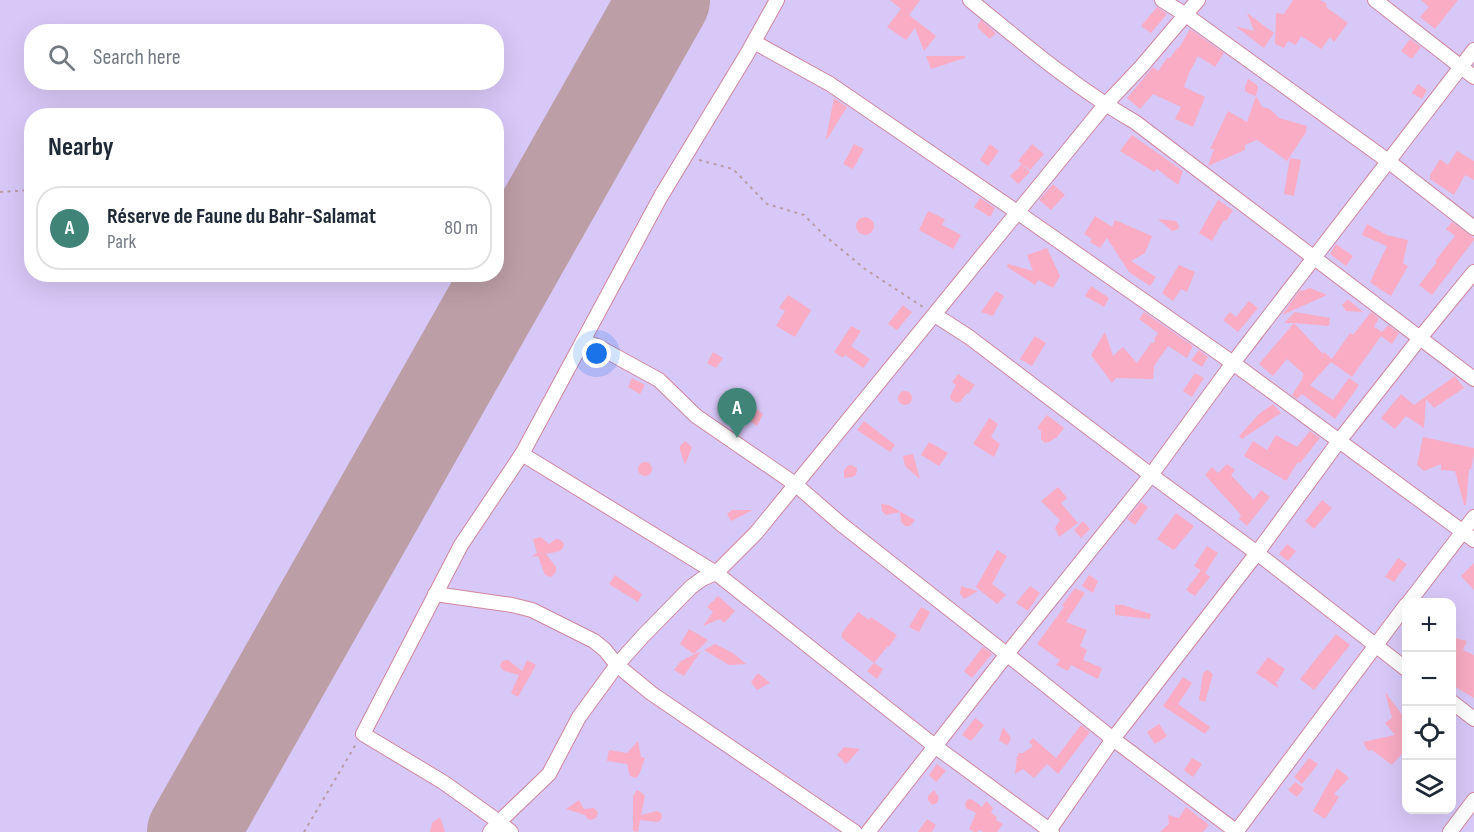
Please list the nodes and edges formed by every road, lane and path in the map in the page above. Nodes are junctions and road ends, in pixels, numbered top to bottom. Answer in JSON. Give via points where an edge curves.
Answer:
{"nodes":[{"id":1,"x":777,"y":0,"type":"edge"},
{"id":2,"x":970,"y":0,"type":"edge"},
{"id":3,"x":1162,"y":0,"type":"edge"},
{"id":4,"x":1198,"y":0,"type":"edge"},
{"id":5,"x":1375,"y":0,"type":"edge"},
{"id":6,"x":1186,"y":15,"type":"junction"},
{"id":7,"x":754,"y":42,"type":"junction"},
{"id":8,"x":1474,"y":50,"type":"edge"},
{"id":9,"x":1461,"y":67,"type":"junction"},
{"id":10,"x":1474,"y":77,"type":"edge"},
{"id":11,"x":1105,"y":105,"type":"junction"},
{"id":12,"x":685,"y":156,"type":"junction"},
{"id":13,"x":1388,"y":161,"type":"junction"},
{"id":14,"x":24,"y":190,"type":"edge"},
{"id":15,"x":0,"y":192,"type":"edge"},
{"id":16,"x":1017,"y":212,"type":"junction"},
{"id":17,"x":1474,"y":228,"type":"edge"},
{"id":18,"x":1315,"y":258,"type":"junction"},
{"id":19,"x":1474,"y":272,"type":"edge"},
{"id":20,"x":935,"y":315,"type":"junction"},
{"id":21,"x":1420,"y":338,"type":"junction"},
{"id":22,"x":583,"y":341,"type":"junction"},
{"id":23,"x":1233,"y":363,"type":"junction"},
{"id":24,"x":1474,"y":379,"type":"edge"},
{"id":25,"x":1339,"y":441,"type":"junction"},
{"id":26,"x":522,"y":454,"type":"junction"},
{"id":27,"x":1151,"y":475,"type":"junction"},
{"id":28,"x":795,"y":484,"type":"junction"},
{"id":29,"x":1474,"y":517,"type":"edge"},
{"id":30,"x":1468,"y":536,"type":"edge"},
{"id":31,"x":1257,"y":553,"type":"junction"},
{"id":32,"x":716,"y":573,"type":"junction"},
{"id":33,"x":435,"y":594,"type":"junction"},
{"id":34,"x":1413,"y":598,"type":"edge"},
{"id":35,"x":1402,"y":611,"type":"edge"},
{"id":36,"x":1375,"y":645,"type":"junction"},
{"id":37,"x":1006,"y":655,"type":"junction"},
{"id":38,"x":617,"y":665,"type":"junction"},
{"id":39,"x":1402,"y":665,"type":"edge"},
{"id":40,"x":1456,"y":705,"type":"edge"},
{"id":41,"x":1474,"y":719,"type":"edge"},
{"id":42,"x":363,"y":734,"type":"junction"},
{"id":43,"x":1113,"y":739,"type":"junction"},
{"id":44,"x":936,"y":747,"type":"junction"},
{"id":45,"x":1474,"y":800,"type":"edge"},
{"id":46,"x":495,"y":827,"type":"edge"},
{"id":47,"x":1050,"y":831,"type":"edge"},
{"id":48,"x":304,"y":832,"type":"edge"},
{"id":49,"x":511,"y":832,"type":"edge"},
{"id":50,"x":855,"y":832,"type":"edge"},
{"id":51,"x":868,"y":832,"type":"edge"},
{"id":52,"x":1236,"y":832,"type":"edge"},
{"id":53,"x":1450,"y":832,"type":"edge"}],
"edges":[{"from":1,"to":7,"type":"street"},
{"from":2,"to":11,"type":"street"},
{"from":3,"to":6,"type":"street"},
{"from":4,"to":6,"type":"street"},
{"from":5,"to":9,"type":"street"},
{"from":6,"to":11,"type":"street"},
{"from":6,"to":13,"type":"street"},
{"from":7,"to":12,"type":"street"},
{"from":7,"to":16,"type":"street","via":[[830,84]]},
{"from":8,"to":9,"type":"street"},
{"from":9,"to":10,"type":"street"},
{"from":9,"to":13,"type":"street"},
{"from":11,"to":16,"type":"street"},
{"from":11,"to":18,"type":"street","via":[[1135,122]]},
{"from":12,"to":20,"type":"path","via":[[733,169],[767,204],[804,215],[865,269]]},
{"from":12,"to":22,"type":"street"},
{"from":13,"to":17,"type":"street"},
{"from":13,"to":18,"type":"street"},
{"from":14,"to":15,"type":"path"},
{"from":16,"to":20,"type":"street"},
{"from":16,"to":23,"type":"street"},
{"from":18,"to":21,"type":"street"},
{"from":18,"to":23,"type":"street"},
{"from":19,"to":21,"type":"street"},
{"from":20,"to":27,"type":"street"},
{"from":20,"to":28,"type":"street"},
{"from":21,"to":24,"type":"street"},
{"from":21,"to":25,"type":"street"},
{"from":22,"to":26,"type":"street"},
{"from":22,"to":28,"type":"street","via":[[659,380],[696,416]]},
{"from":23,"to":25,"type":"street"},
{"from":23,"to":27,"type":"street"},
{"from":25,"to":30,"type":"street"},
{"from":25,"to":31,"type":"street"},
{"from":26,"to":32,"type":"street"},
{"from":26,"to":33,"type":"street","via":[[461,545]]},
{"from":27,"to":31,"type":"street"},
{"from":27,"to":37,"type":"street"},
{"from":28,"to":32,"type":"street","via":[[756,533]]},
{"from":28,"to":37,"type":"street"},
{"from":29,"to":30,"type":"street"},
{"from":30,"to":34,"type":"street"},
{"from":31,"to":36,"type":"street"},
{"from":31,"to":43,"type":"street"},
{"from":32,"to":38,"type":"street","via":[[691,587]]},
{"from":32,"to":44,"type":"street"},
{"from":33,"to":38,"type":"street","via":[[532,610],[594,641]]},
{"from":33,"to":42,"type":"street"},
{"from":35,"to":36,"type":"street"},
{"from":36,"to":39,"type":"street"},
{"from":36,"to":52,"type":"street"},
{"from":37,"to":43,"type":"street"},
{"from":37,"to":44,"type":"street"},
{"from":38,"to":46,"type":"street","via":[[579,717],[549,774]]},
{"from":38,"to":50,"type":"street","via":[[651,693]]},
{"from":40,"to":41,"type":"street"},
{"from":42,"to":46,"type":"street","via":[[443,782]]},
{"from":42,"to":48,"type":"path"},
{"from":43,"to":47,"type":"street"},
{"from":43,"to":52,"type":"street"},
{"from":44,"to":47,"type":"street"},
{"from":44,"to":51,"type":"street"},
{"from":45,"to":53,"type":"street"},
{"from":46,"to":49,"type":"street"}]}
